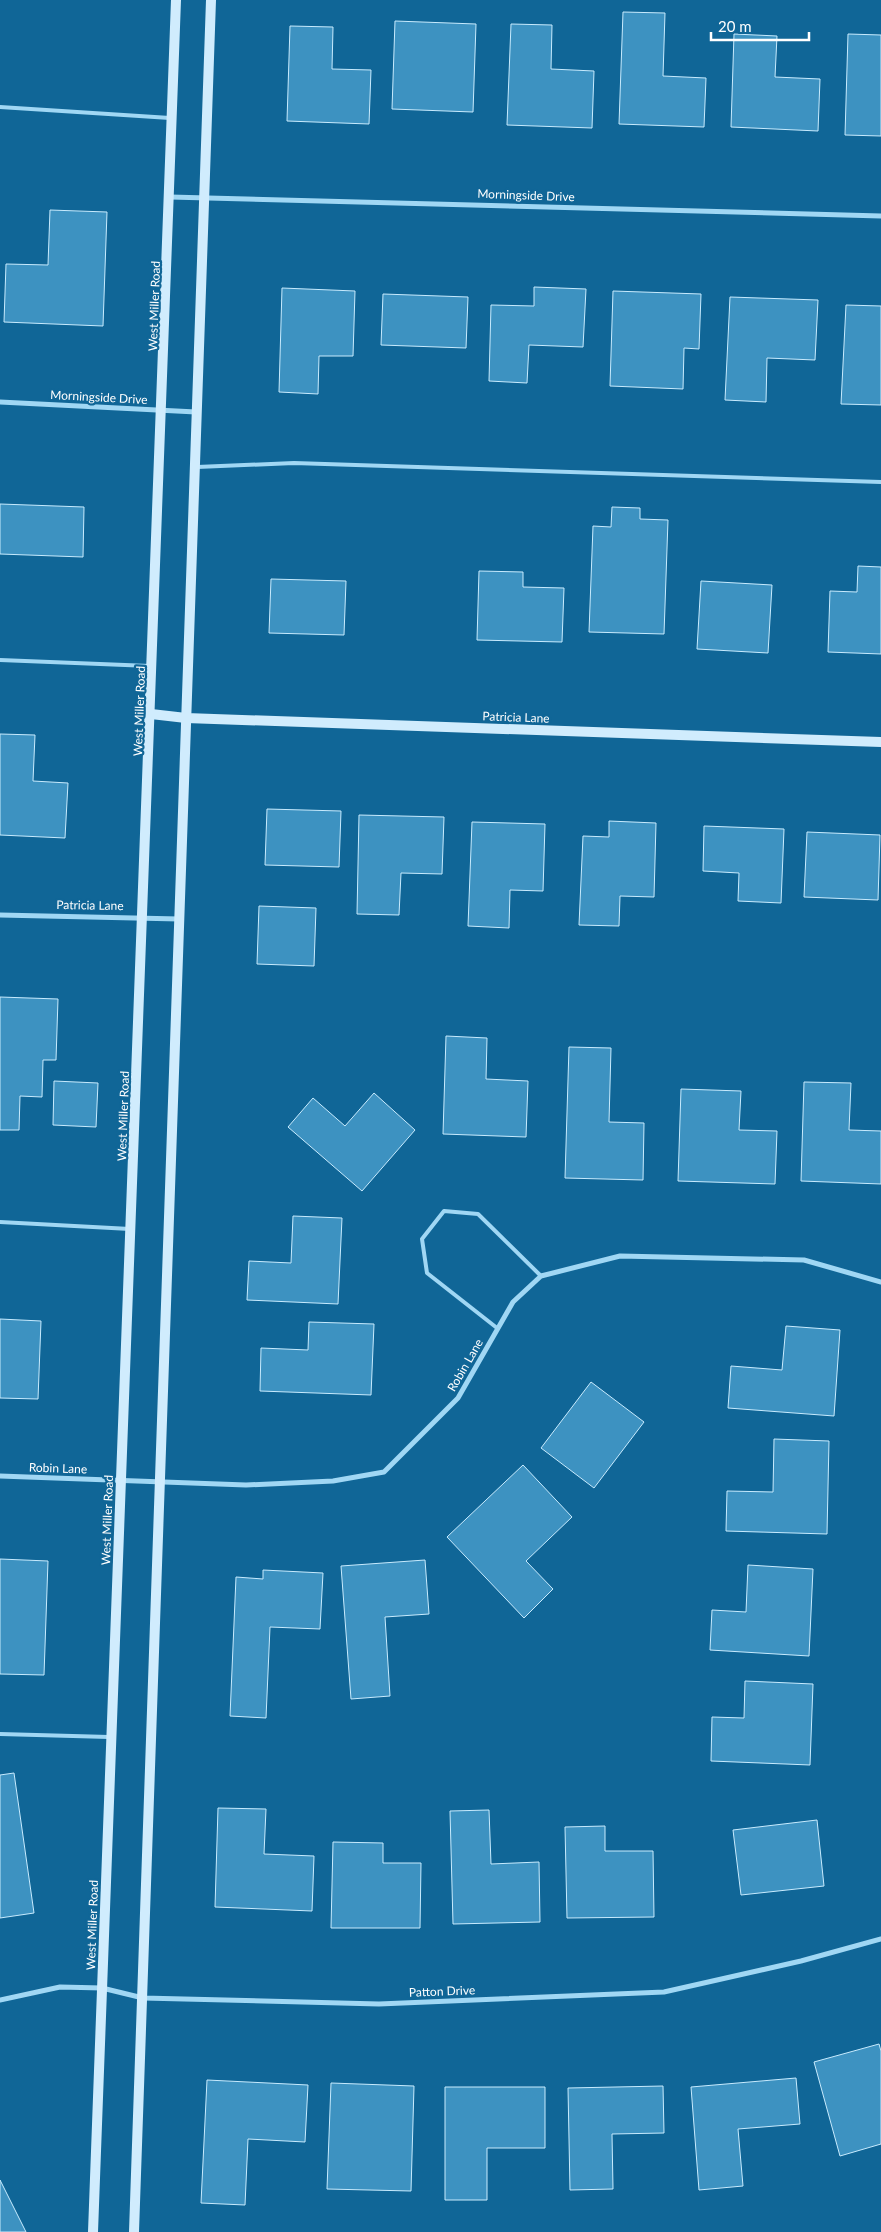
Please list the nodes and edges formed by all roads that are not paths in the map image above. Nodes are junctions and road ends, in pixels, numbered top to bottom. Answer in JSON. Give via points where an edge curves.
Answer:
{"nodes":[{"id":1,"x":176,"y":0,"type":"edge"},
{"id":2,"x":211,"y":0,"type":"edge"},
{"id":3,"x":0,"y":107,"type":"edge"},
{"id":4,"x":172,"y":118,"type":"junction"},
{"id":5,"x":170,"y":197,"type":"junction"},
{"id":6,"x":204,"y":198,"type":"junction"},
{"id":7,"x":881,"y":216,"type":"edge"},
{"id":8,"x":0,"y":402,"type":"edge"},
{"id":9,"x":163,"y":411,"type":"junction"},
{"id":10,"x":196,"y":412,"type":"junction"},
{"id":11,"x":194,"y":467,"type":"junction"},
{"id":12,"x":881,"y":482,"type":"edge"},
{"id":13,"x":0,"y":660,"type":"edge"},
{"id":14,"x":153,"y":667,"type":"junction"},
{"id":15,"x":151,"y":714,"type":"junction"},
{"id":16,"x":186,"y":718,"type":"junction"},
{"id":17,"x":881,"y":742,"type":"edge"},
{"id":18,"x":0,"y":915,"type":"edge"},
{"id":19,"x":143,"y":918,"type":"junction"},
{"id":20,"x":179,"y":919,"type":"junction"},
{"id":21,"x":0,"y":1222,"type":"edge"},
{"id":22,"x":131,"y":1229,"type":"junction"},
{"id":23,"x":541,"y":1276,"type":"junction"},
{"id":24,"x":881,"y":1282,"type":"edge"},
{"id":25,"x":498,"y":1328,"type":"junction"},
{"id":26,"x":0,"y":1476,"type":"edge"},
{"id":27,"x":122,"y":1480,"type":"junction"},
{"id":28,"x":160,"y":1482,"type":"junction"},
{"id":29,"x":0,"y":1734,"type":"edge"},
{"id":30,"x":112,"y":1737,"type":"junction"},
{"id":31,"x":881,"y":1939,"type":"edge"},
{"id":32,"x":102,"y":1988,"type":"junction"},
{"id":33,"x":143,"y":1998,"type":"junction"},
{"id":34,"x":0,"y":2000,"type":"edge"},
{"id":35,"x":93,"y":2232,"type":"edge"},
{"id":36,"x":134,"y":2232,"type":"edge"}],
"edges":[{"from":1,"to":4,"type":"main road","name":"West Miller Road"},
{"from":2,"to":6,"type":"main road"},
{"from":3,"to":4,"type":"lane"},
{"from":4,"to":5,"type":"main road","name":"West Miller Road"},
{"from":5,"to":6,"type":"street","name":"Morningside Drive"},
{"from":5,"to":9,"type":"main road","name":"West Miller Road"},
{"from":6,"to":7,"type":"street","name":"Morningside Drive"},
{"from":6,"to":10,"type":"main road"},
{"from":8,"to":9,"type":"street","name":"Morningside Drive"},
{"from":9,"to":10,"type":"street","name":"Morningside Drive"},
{"from":9,"to":14,"type":"main road","name":"West Miller Road"},
{"from":10,"to":11,"type":"main road"},
{"from":11,"to":12,"type":"lane","via":[[294,463]]},
{"from":11,"to":16,"type":"main road"},
{"from":13,"to":14,"type":"lane"},
{"from":14,"to":15,"type":"main road","name":"West Miller Road"},
{"from":15,"to":16,"type":"main road","name":"Patricia Lane"},
{"from":15,"to":19,"type":"main road","name":"West Miller Road"},
{"from":16,"to":17,"type":"main road","name":"Patricia Lane"},
{"from":16,"to":20,"type":"main road"},
{"from":18,"to":19,"type":"street","name":"Patricia Lane"},
{"from":19,"to":20,"type":"street","name":"Patricia Lane"},
{"from":19,"to":22,"type":"main road","name":"West Miller Road"},
{"from":20,"to":28,"type":"main road"},
{"from":21,"to":22,"type":"lane"},
{"from":22,"to":27,"type":"main road","name":"West Miller Road"},
{"from":23,"to":24,"type":"street","name":"Robin Lane","via":[[620,1256],[804,1260]]},
{"from":23,"to":25,"type":"street","name":"Robin Lane","via":[[512,1302]]},
{"from":23,"to":25,"type":"lane","via":[[478,1214],[444,1211],[422,1239],[427,1273]]},
{"from":25,"to":28,"type":"street","name":"Robin Lane","via":[[458,1398],[384,1472],[333,1481]]},
{"from":26,"to":27,"type":"street","name":"Robin Lane"},
{"from":27,"to":28,"type":"street","name":"Robin Lane"},
{"from":27,"to":30,"type":"main road","name":"West Miller Road"},
{"from":28,"to":33,"type":"main road"},
{"from":29,"to":30,"type":"lane"},
{"from":30,"to":32,"type":"main road","name":"West Miller Road"},
{"from":31,"to":33,"type":"street","name":"Patton Drive","via":[[664,1992],[379,2004]]},
{"from":32,"to":33,"type":"street","name":"Patton Drive"},
{"from":32,"to":34,"type":"street","name":"Patton Drive","via":[[60,1987]]},
{"from":32,"to":35,"type":"main road","name":"West Miller Road"},
{"from":33,"to":36,"type":"main road"}]}
